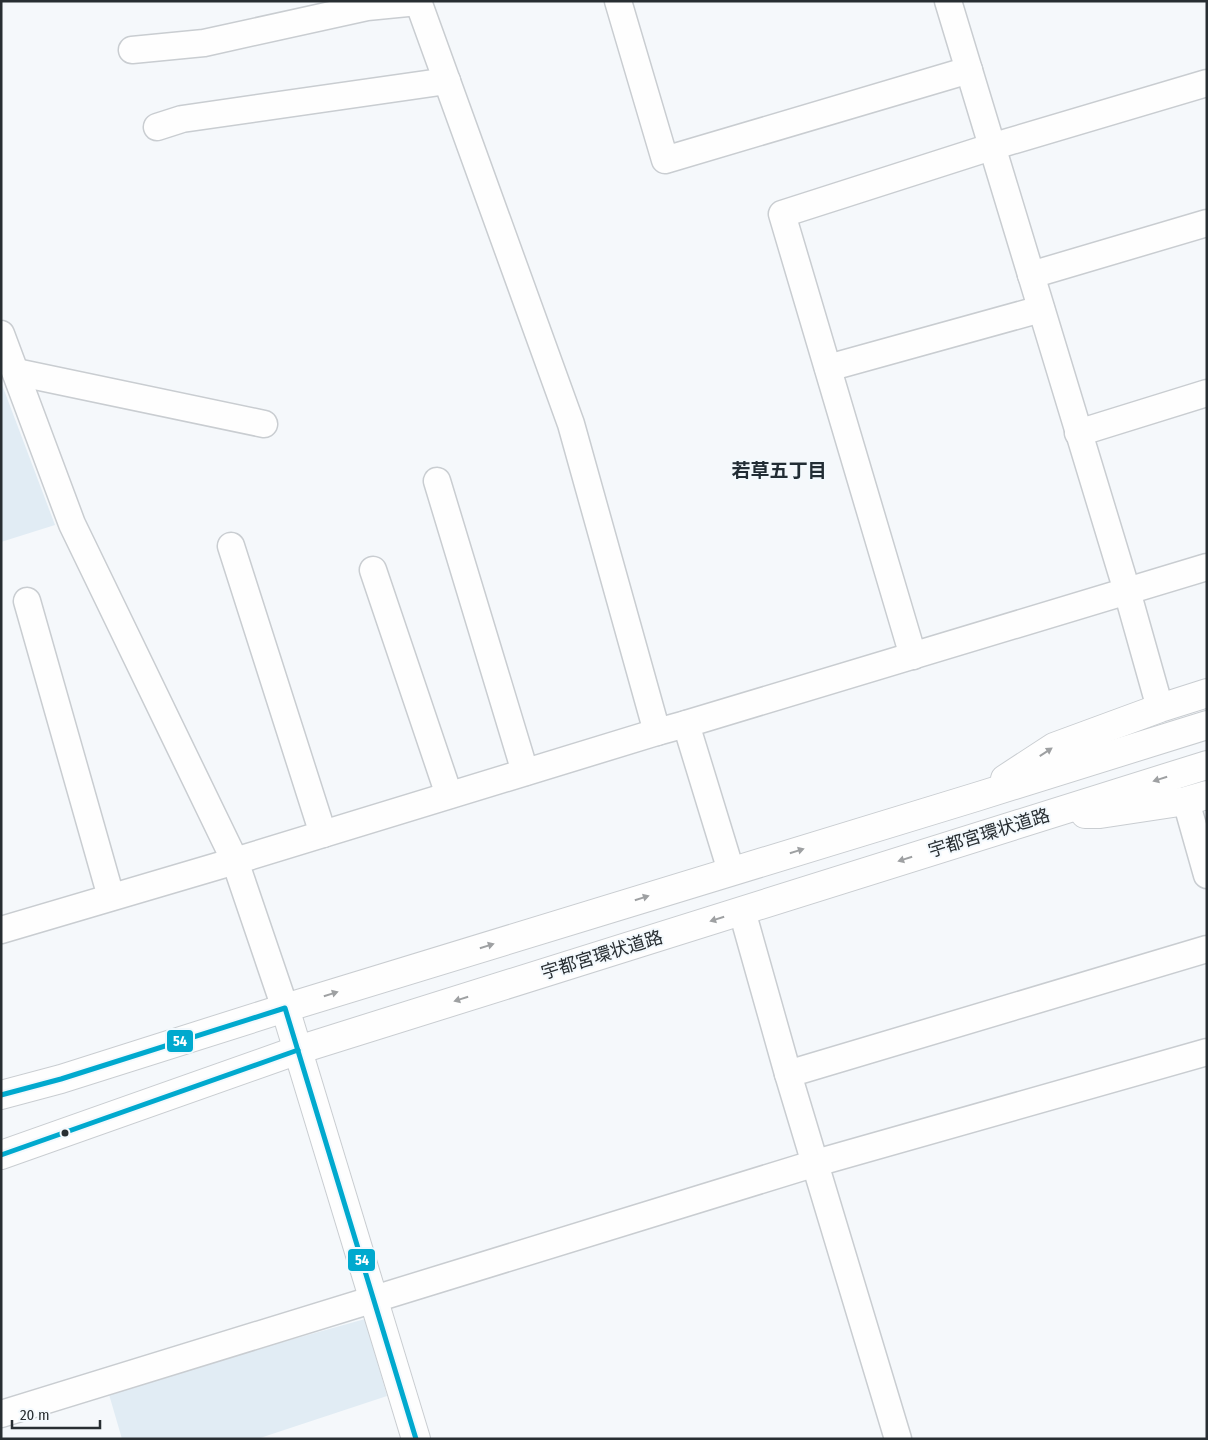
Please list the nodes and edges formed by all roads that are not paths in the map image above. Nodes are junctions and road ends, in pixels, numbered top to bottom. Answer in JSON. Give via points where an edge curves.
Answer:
{"nodes":[{"id":1,"x":618,"y":1,"type":"edge"},
{"id":2,"x":948,"y":1,"type":"edge"},
{"id":3,"x":418,"y":2,"type":"edge"},
{"id":4,"x":132,"y":50,"type":"dead end"},
{"id":5,"x":969,"y":70,"type":"junction"},
{"id":6,"x":447,"y":81,"type":"junction"},
{"id":7,"x":1207,"y":84,"type":"edge"},
{"id":8,"x":157,"y":126,"type":"dead end"},
{"id":9,"x":992,"y":147,"type":"junction"},
{"id":10,"x":1207,"y":223,"type":"edge"},
{"id":11,"x":1031,"y":275,"type":"junction"},
{"id":12,"x":1041,"y":309,"type":"junction"},
{"id":13,"x":1,"y":334,"type":"edge"},
{"id":14,"x":828,"y":368,"type":"junction"},
{"id":15,"x":16,"y":372,"type":"junction"},
{"id":16,"x":1207,"y":393,"type":"edge"},
{"id":17,"x":264,"y":424,"type":"dead end"},
{"id":18,"x":1078,"y":433,"type":"junction"},
{"id":19,"x":437,"y":480,"type":"dead end"},
{"id":20,"x":230,"y":546,"type":"dead end"},
{"id":21,"x":1207,"y":567,"type":"edge"},
{"id":22,"x":373,"y":570,"type":"dead end"},
{"id":23,"x":1127,"y":591,"type":"junction"},
{"id":24,"x":26,"y":601,"type":"dead end"},
{"id":25,"x":913,"y":656,"type":"junction"},
{"id":26,"x":1207,"y":692,"type":"edge"},
{"id":27,"x":1160,"y":708,"type":"junction"},
{"id":28,"x":686,"y":724,"type":"junction"},
{"id":29,"x":1207,"y":725,"type":"edge"},
{"id":30,"x":657,"y":732,"type":"junction"},
{"id":31,"x":1207,"y":764,"type":"edge"},
{"id":32,"x":525,"y":772,"type":"junction"},
{"id":33,"x":449,"y":795,"type":"junction"},
{"id":34,"x":976,"y":797,"type":"junction"},
{"id":35,"x":1196,"y":798,"type":"edge"},
{"id":36,"x":1049,"y":814,"type":"junction"},
{"id":37,"x":323,"y":834,"type":"junction"},
{"id":38,"x":235,"y":861,"type":"junction"},
{"id":39,"x":731,"y":871,"type":"junction"},
{"id":40,"x":1207,"y":875,"type":"edge"},
{"id":41,"x":111,"y":897,"type":"junction"},
{"id":42,"x":742,"y":911,"type":"junction"},
{"id":43,"x":1,"y":930,"type":"edge"},
{"id":44,"x":1207,"y":948,"type":"edge"},
{"id":45,"x":285,"y":1008,"type":"junction"},
{"id":46,"x":298,"y":1050,"type":"junction"},
{"id":47,"x":1207,"y":1052,"type":"edge"},
{"id":48,"x":788,"y":1074,"type":"junction"},
{"id":49,"x":1,"y":1094,"type":"edge"},
{"id":50,"x":1,"y":1155,"type":"edge"},
{"id":51,"x":816,"y":1163,"type":"junction"},
{"id":52,"x":373,"y":1300,"type":"junction"},
{"id":53,"x":1,"y":1414,"type":"edge"},
{"id":54,"x":416,"y":1439,"type":"edge"},
{"id":55,"x":898,"y":1439,"type":"edge"}],
"edges":[{"from":1,"to":5,"type":"street","via":[[665,160]]},
{"from":2,"to":5,"type":"street"},
{"from":3,"to":4,"type":"street","via":[[368,7],[204,43]]},
{"from":3,"to":6,"type":"street"},
{"from":5,"to":9,"type":"street"},
{"from":6,"to":8,"type":"street","via":[[182,119]]},
{"from":6,"to":30,"type":"street","via":[[571,424]]},
{"from":7,"to":9,"type":"street"},
{"from":9,"to":11,"type":"street"},
{"from":9,"to":14,"type":"street","via":[[782,214]]},
{"from":10,"to":11,"type":"street"},
{"from":11,"to":12,"type":"street"},
{"from":12,"to":14,"type":"street"},
{"from":12,"to":18,"type":"street"},
{"from":13,"to":15,"type":"street"},
{"from":14,"to":25,"type":"street"},
{"from":15,"to":17,"type":"street"},
{"from":15,"to":38,"type":"street","via":[[72,524]]},
{"from":16,"to":18,"type":"street"},
{"from":18,"to":23,"type":"street"},
{"from":19,"to":32,"type":"street"},
{"from":20,"to":37,"type":"street"},
{"from":21,"to":23,"type":"street"},
{"from":22,"to":33,"type":"street"},
{"from":23,"to":25,"type":"street"},
{"from":23,"to":27,"type":"street"},
{"from":24,"to":41,"type":"street"},
{"from":25,"to":28,"type":"street"},
{"from":26,"to":27,"type":"main road"},
{"from":34,"to":27,"type":"main road","one_way":true,"via":[[1054,747]]},
{"from":28,"to":30,"type":"street"},
{"from":28,"to":39,"type":"street"},
{"from":29,"to":34,"type":"main road"},
{"from":30,"to":32,"type":"street"},
{"from":31,"to":36,"type":"main road","name":"宇都宮環状道路","one_way":true},
{"from":32,"to":33,"type":"street"},
{"from":33,"to":37,"type":"street"},
{"from":39,"to":34,"type":"main road","one_way":true},
{"from":35,"to":36,"type":"main road","via":[[1100,814]]},
{"from":35,"to":40,"type":"street"},
{"from":36,"to":42,"type":"main road","name":"宇都宮環状道路","one_way":true},
{"from":37,"to":38,"type":"street"},
{"from":38,"to":41,"type":"street"},
{"from":38,"to":45,"type":"street"},
{"from":45,"to":39,"type":"main road","one_way":true},
{"from":41,"to":43,"type":"street"},
{"from":42,"to":46,"type":"main road","name":"宇都宮環状道路","one_way":true},
{"from":42,"to":48,"type":"street"},
{"from":44,"to":48,"type":"street"},
{"from":45,"to":46,"type":"main road"},
{"from":45,"to":49,"type":"main road","via":[[62,1079]]},
{"from":46,"to":50,"type":"main road","name":"宇都宮環状道路"},
{"from":46,"to":52,"type":"main road"},
{"from":47,"to":51,"type":"street"},
{"from":48,"to":51,"type":"street"},
{"from":51,"to":52,"type":"street"},
{"from":51,"to":55,"type":"street"},
{"from":52,"to":53,"type":"street"},
{"from":52,"to":54,"type":"main road"}]}
